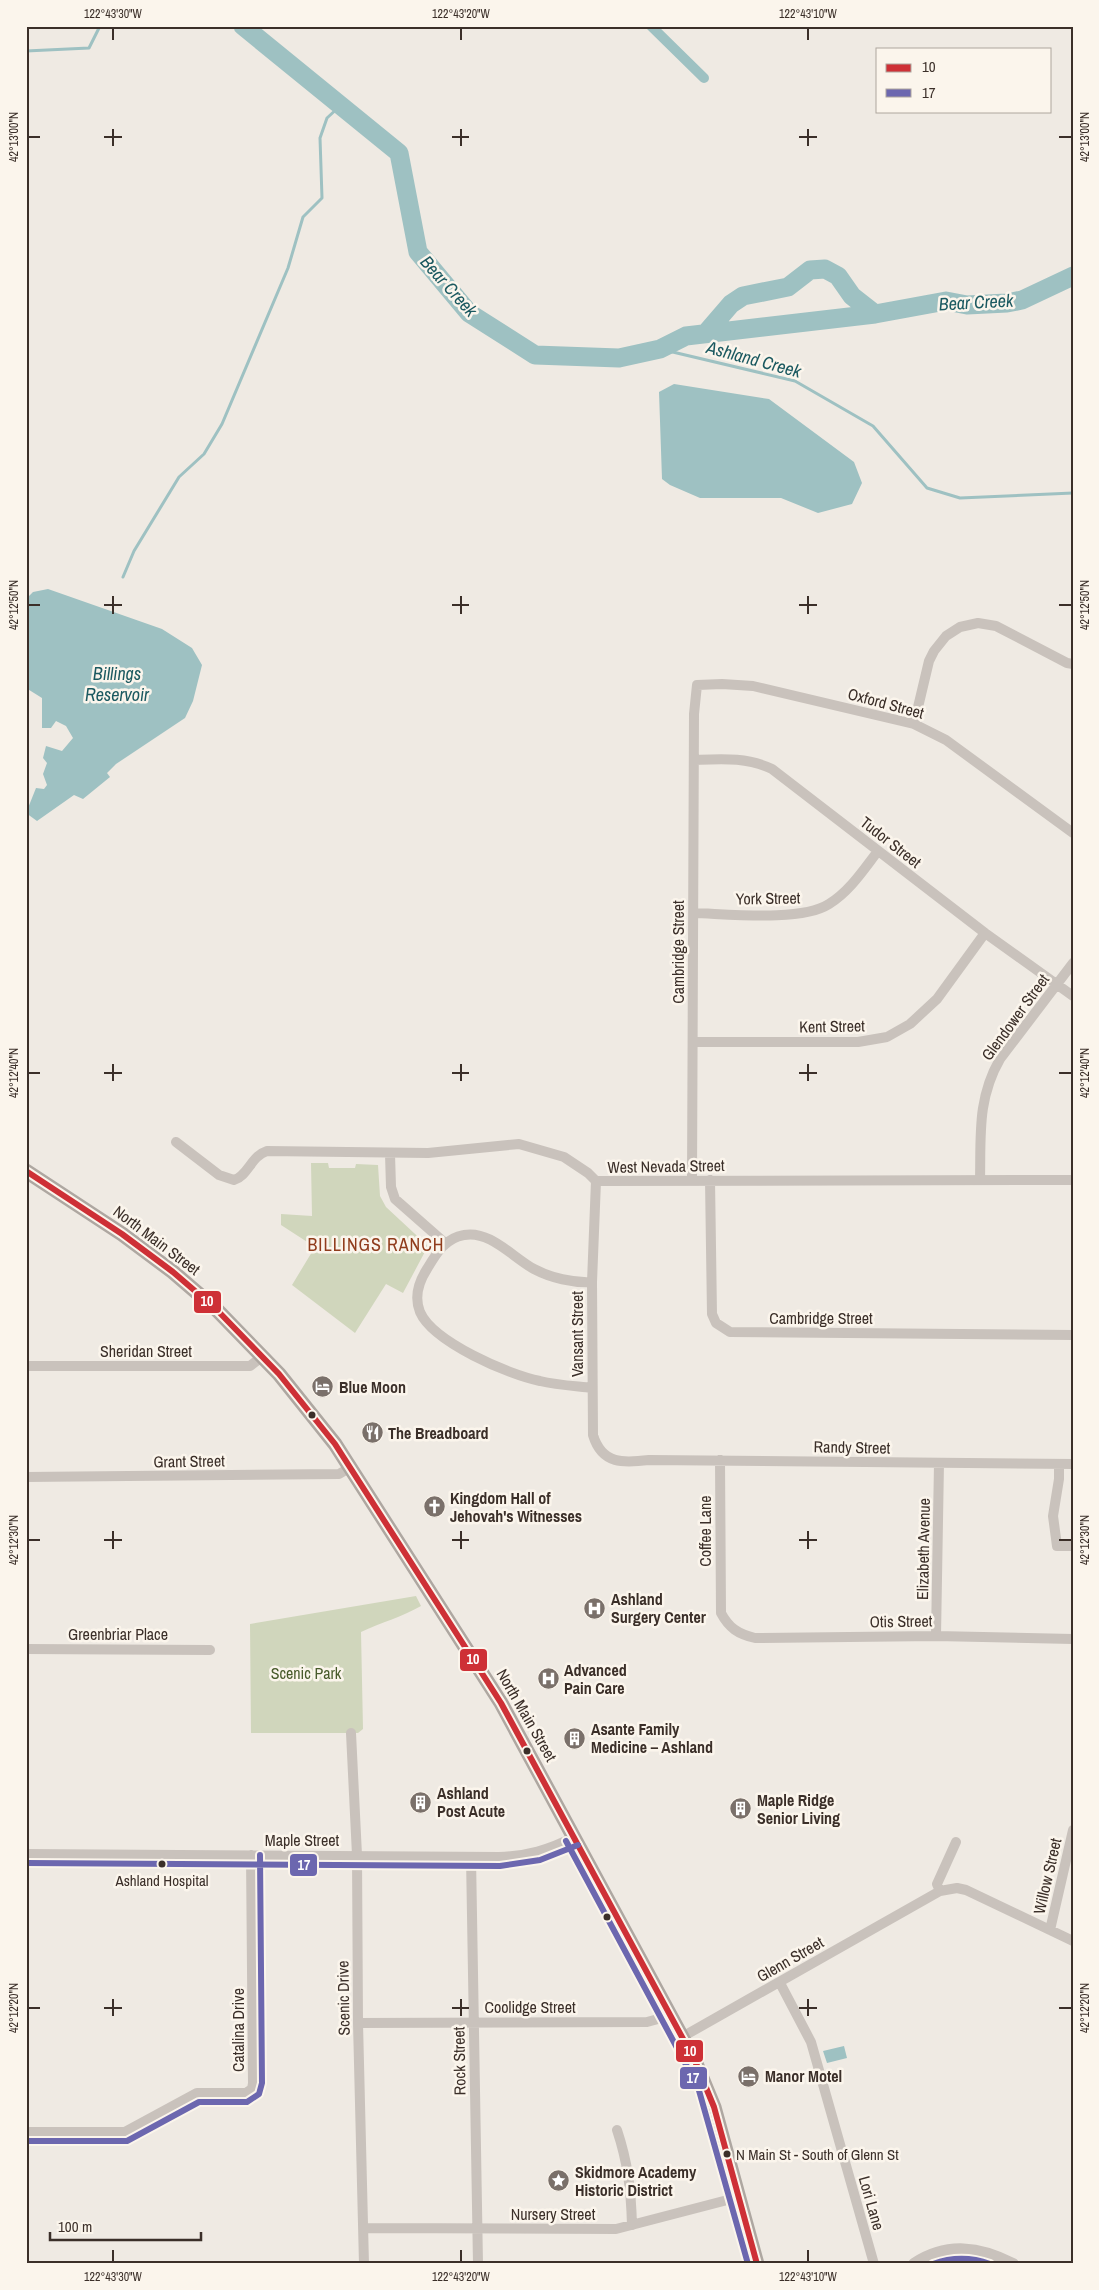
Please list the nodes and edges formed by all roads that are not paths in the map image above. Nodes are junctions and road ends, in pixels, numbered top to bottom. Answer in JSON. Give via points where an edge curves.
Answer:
{"nodes":[{"id":1,"x":1073,"y":664,"type":"edge"},
{"id":2,"x":694,"y":722,"type":"joint"},
{"id":3,"x":914,"y":724,"type":"junction"},
{"id":4,"x":694,"y":760,"type":"junction"},
{"id":5,"x":1073,"y":833,"type":"edge"},
{"id":6,"x":878,"y":850,"type":"junction"},
{"id":7,"x":694,"y":913,"type":"junction"},
{"id":8,"x":985,"y":933,"type":"junction"},
{"id":9,"x":1073,"y":963,"type":"edge"},
{"id":10,"x":1057,"y":985,"type":"junction"},
{"id":11,"x":1073,"y":996,"type":"edge"},
{"id":12,"x":693,"y":1042,"type":"junction"},
{"id":13,"x":176,"y":1142,"type":"dead end"},
{"id":14,"x":390,"y":1154,"type":"junction"},
{"id":15,"x":26,"y":1171,"type":"edge"},
{"id":16,"x":710,"y":1180,"type":"junction"},
{"id":17,"x":980,"y":1180,"type":"junction"},
{"id":18,"x":1073,"y":1180,"type":"edge"},
{"id":19,"x":692,"y":1181,"type":"junction"},
{"id":20,"x":596,"y":1182,"type":"junction"},
{"id":21,"x":445,"y":1243,"type":"junction"},
{"id":22,"x":592,"y":1282,"type":"junction"},
{"id":23,"x":1073,"y":1335,"type":"edge"},
{"id":24,"x":262,"y":1356,"type":"junction"},
{"id":25,"x":26,"y":1366,"type":"edge"},
{"id":26,"x":592,"y":1388,"type":"junction"},
{"id":27,"x":720,"y":1460,"type":"junction"},
{"id":28,"x":630,"y":1462,"type":"joint"},
{"id":29,"x":939,"y":1463,"type":"junction"},
{"id":30,"x":1059,"y":1464,"type":"junction"},
{"id":31,"x":1073,"y":1464,"type":"edge"},
{"id":32,"x":351,"y":1467,"type":"junction"},
{"id":33,"x":26,"y":1477,"type":"edge"},
{"id":34,"x":1073,"y":1546,"type":"edge"},
{"id":35,"x":732,"y":1629,"type":"joint"},
{"id":36,"x":936,"y":1636,"type":"junction"},
{"id":37,"x":1073,"y":1639,"type":"edge"},
{"id":38,"x":26,"y":1649,"type":"edge"},
{"id":39,"x":210,"y":1650,"type":"dead end"},
{"id":40,"x":351,"y":1733,"type":"dead end"},
{"id":41,"x":1073,"y":1830,"type":"edge"},
{"id":42,"x":574,"y":1837,"type":"junction"},
{"id":43,"x":956,"y":1842,"type":"dead end"},
{"id":44,"x":26,"y":1854,"type":"edge"},
{"id":45,"x":251,"y":1855,"type":"junction"},
{"id":46,"x":357,"y":1856,"type":"junction"},
{"id":47,"x":471,"y":1857,"type":"junction"},
{"id":48,"x":940,"y":1891,"type":"junction"},
{"id":49,"x":1050,"y":1930,"type":"junction"},
{"id":50,"x":1073,"y":1941,"type":"edge"},
{"id":51,"x":780,"y":1983,"type":"junction"},
{"id":52,"x":669,"y":2013,"type":"junction"},
{"id":53,"x":473,"y":2022,"type":"junction"},
{"id":54,"x":358,"y":2023,"type":"junction"},
{"id":55,"x":682,"y":2037,"type":"junction"},
{"id":56,"x":617,"y":2130,"type":"dead end"},
{"id":57,"x":26,"y":2132,"type":"edge"},
{"id":58,"x":739,"y":2197,"type":"junction"},
{"id":59,"x":632,"y":2225,"type":"junction"},
{"id":60,"x":364,"y":2228,"type":"junction"},
{"id":61,"x":478,"y":2229,"type":"junction"},
{"id":62,"x":364,"y":2264,"type":"edge"},
{"id":63,"x":478,"y":2264,"type":"edge"},
{"id":64,"x":757,"y":2264,"type":"edge"},
{"id":65,"x":874,"y":2264,"type":"edge"},
{"id":66,"x":914,"y":2264,"type":"edge"},
{"id":67,"x":1013,"y":2264,"type":"edge"}],
"edges":[{"from":1,"to":3,"type":"street","via":[[996,626],[978,623],[960,627],[946,636],[934,651]]},
{"from":2,"to":3,"type":"street","name":"Oxford Street","via":[[697,685],[722,684],[753,686]]},
{"from":2,"to":4,"type":"street","name":"Cambridge Street"},
{"from":3,"to":5,"type":"street","name":"Oxford Street","via":[[953,745]]},
{"from":4,"to":6,"type":"street","name":"Tudor Street","via":[[735,758],[772,769]]},
{"from":4,"to":7,"type":"street","name":"Cambridge Street"},
{"from":6,"to":7,"type":"street","name":"York Street","via":[[854,882],[837,898],[806,914]]},
{"from":6,"to":8,"type":"street","name":"Tudor Street"},
{"from":7,"to":12,"type":"street","name":"Cambridge Street"},
{"from":8,"to":10,"type":"street","name":"Tudor Street"},
{"from":8,"to":12,"type":"street","name":"Kent Street","via":[[937,999],[910,1024],[887,1037],[858,1042]]},
{"from":9,"to":10,"type":"street","name":"Glendower Street"},
{"from":10,"to":11,"type":"street","name":"Tudor Street"},
{"from":10,"to":17,"type":"street","name":"Glendower Street","via":[[1000,1059],[988,1081],[981,1113]]},
{"from":12,"to":19,"type":"street","name":"Cambridge Street"},
{"from":13,"to":14,"type":"street","name":"West Nevada Street","via":[[230,1180],[239,1178],[256,1157],[267,1151]]},
{"from":14,"to":20,"type":"street","name":"West Nevada Street","via":[[519,1144],[564,1157],[588,1172]]},
{"from":14,"to":21,"type":"street","via":[[391,1187],[395,1199]]},
{"from":15,"to":24,"type":"main road","name":"North Main Street","via":[[173,1272],[216,1309]]},
{"from":16,"to":17,"type":"street","name":"West Nevada Street"},
{"from":16,"to":19,"type":"street","name":"West Nevada Street"},
{"from":16,"to":23,"type":"street","name":"Cambridge Street","via":[[712,1314],[716,1322],[730,1332]]},
{"from":17,"to":18,"type":"street","name":"West Nevada Street"},
{"from":19,"to":20,"type":"street","name":"West Nevada Street"},
{"from":20,"to":22,"type":"street","name":"Vansant Street"},
{"from":21,"to":22,"type":"street","via":[[459,1236],[480,1235],[540,1272],[576,1282]]},
{"from":21,"to":26,"type":"street","via":[[418,1288],[418,1305],[428,1322],[459,1346],[496,1367],[538,1381]]},
{"from":22,"to":26,"type":"street","name":"Vansant Street"},
{"from":24,"to":25,"type":"street","name":"Sheridan Street","via":[[250,1366]]},
{"from":24,"to":32,"type":"main road","name":"North Main Street"},
{"from":26,"to":28,"type":"street","name":"Vansant Street","via":[[595,1444],[611,1458]]},
{"from":27,"to":28,"type":"street","name":"Randy Street"},
{"from":27,"to":29,"type":"street","name":"Randy Street"},
{"from":27,"to":35,"type":"street","name":"Coffee Lane","via":[[720,1603],[721,1613]]},
{"from":29,"to":30,"type":"street","name":"Randy Street"},
{"from":29,"to":36,"type":"street","name":"Elizabeth Avenue"},
{"from":30,"to":31,"type":"street","name":"Randy Street"},
{"from":30,"to":34,"type":"street","via":[[1053,1516],[1057,1546]]},
{"from":32,"to":33,"type":"street","name":"Grant Street","via":[[339,1474]]},
{"from":32,"to":42,"type":"main road","name":"North Main Street","via":[[501,1703]]},
{"from":35,"to":36,"type":"street","name":"Otis Street","via":[[755,1638]]},
{"from":36,"to":37,"type":"street","name":"Otis Street"},
{"from":38,"to":39,"type":"street","name":"Greenbriar Place"},
{"from":40,"to":46,"type":"street","name":"Scenic Drive"},
{"from":41,"to":49,"type":"street","name":"Willow Street"},
{"from":42,"to":47,"type":"street","name":"Maple Street","via":[[534,1854]]},
{"from":42,"to":52,"type":"main road","name":"North Main Street"},
{"from":43,"to":48,"type":"street","via":[[937,1884]]},
{"from":44,"to":45,"type":"street","name":"Maple Street"},
{"from":45,"to":46,"type":"street","name":"Maple Street"},
{"from":45,"to":57,"type":"street","name":"Catalina Drive","via":[[252,2089],[246,2092],[197,2093],[125,2132]]},
{"from":46,"to":47,"type":"street","name":"Maple Street"},
{"from":46,"to":54,"type":"street","name":"Scenic Drive"},
{"from":47,"to":53,"type":"street","name":"Rock Street"},
{"from":48,"to":49,"type":"street","name":"Glenn Street","via":[[966,1890]]},
{"from":48,"to":51,"type":"street","name":"Glenn Street"},
{"from":49,"to":50,"type":"street"},
{"from":51,"to":55,"type":"street","name":"Glenn Street"},
{"from":51,"to":65,"type":"street","name":"Lori Lane","via":[[811,2042]]},
{"from":52,"to":53,"type":"street","name":"Coolidge Street","via":[[647,2022]]},
{"from":52,"to":55,"type":"main road","name":"North Main Street"},
{"from":53,"to":54,"type":"street","name":"Coolidge Street"},
{"from":53,"to":61,"type":"street","name":"Rock Street"},
{"from":54,"to":60,"type":"street","name":"Scenic Drive"},
{"from":55,"to":58,"type":"main road","name":"North Main Street","via":[[706,2084]]},
{"from":56,"to":59,"type":"street","via":[[631,2184]]},
{"from":58,"to":59,"type":"street","name":"Nursery Street"},
{"from":58,"to":64,"type":"main road","name":"North Main Street"},
{"from":59,"to":61,"type":"street","name":"Nursery Street","via":[[594,2230]]},
{"from":60,"to":61,"type":"street","name":"Nursery Street"},
{"from":60,"to":62,"type":"street","name":"Scenic Drive"},
{"from":61,"to":63,"type":"street","name":"Rock Street"},
{"from":66,"to":67,"type":"street","via":[[941,2251],[964,2248],[990,2253]]}]}
